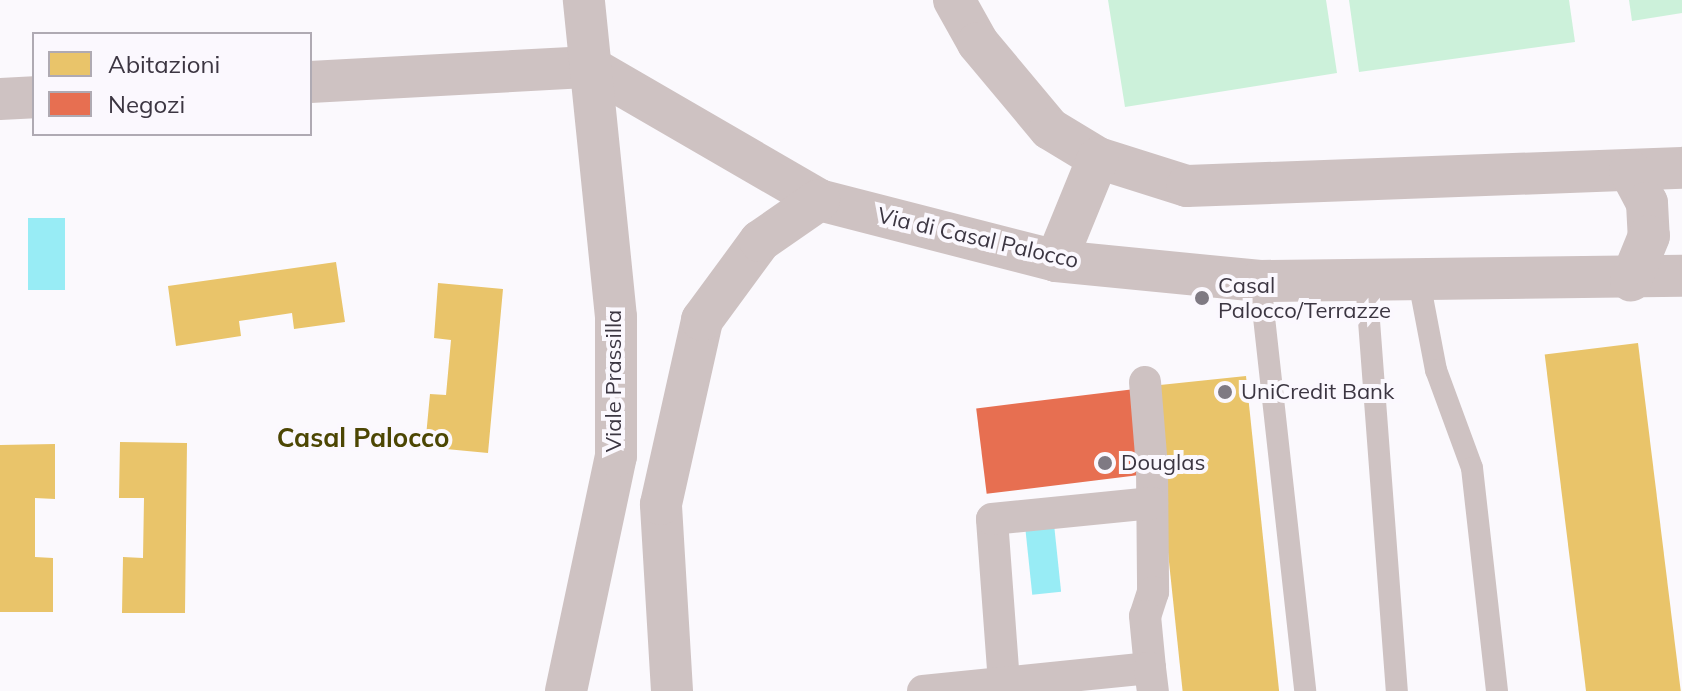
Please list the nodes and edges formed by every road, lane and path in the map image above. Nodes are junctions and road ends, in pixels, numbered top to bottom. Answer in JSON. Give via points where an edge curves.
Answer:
{"nodes":[{"id":1,"x":584,"y":0,"type":"edge"},
{"id":2,"x":954,"y":0,"type":"edge"},
{"id":3,"x":590,"y":67,"type":"junction"},
{"id":4,"x":312,"y":82,"type":"edge"},
{"id":5,"x":32,"y":97,"type":"edge"},
{"id":6,"x":0,"y":99,"type":"edge"},
{"id":7,"x":1098,"y":158,"type":"junction"},
{"id":8,"x":1682,"y":168,"type":"edge"},
{"id":9,"x":1630,"y":171,"type":"junction"},
{"id":10,"x":819,"y":200,"type":"junction"},
{"id":11,"x":1056,"y":261,"type":"junction"},
{"id":12,"x":1682,"y":276,"type":"edge"},
{"id":13,"x":1631,"y":280,"type":"junction"},
{"id":14,"x":1260,"y":281,"type":"junction"},
{"id":15,"x":1366,"y":281,"type":"junction"},
{"id":16,"x":1419,"y":281,"type":"junction"},
{"id":17,"x":1145,"y":382,"type":"dead end"},
{"id":18,"x":1152,"y":503,"type":"junction"},
{"id":19,"x":1151,"y":679,"type":"edge"},
{"id":20,"x":1004,"y":683,"type":"junction"},
{"id":21,"x":566,"y":691,"type":"edge"},
{"id":22,"x":672,"y":691,"type":"edge"},
{"id":23,"x":923,"y":691,"type":"edge"},
{"id":24,"x":1305,"y":691,"type":"edge"},
{"id":25,"x":1397,"y":691,"type":"edge"},
{"id":26,"x":1497,"y":691,"type":"edge"}],
"edges":[{"from":1,"to":3,"type":"street","name":"Viale Prassilla"},
{"from":2,"to":7,"type":"street","via":[[978,43],[1050,129]]},
{"from":3,"to":4,"type":"street"},
{"from":3,"to":10,"type":"street","name":"Via di Casal Palocco"},
{"from":3,"to":21,"type":"street","name":"Viale Prassilla","via":[[616,317],[616,456]]},
{"from":5,"to":6,"type":"street"},
{"from":7,"to":9,"type":"street","via":[[1187,186]]},
{"from":7,"to":11,"type":"street"},
{"from":8,"to":9,"type":"street"},
{"from":9,"to":13,"type":"street","via":[[1647,203],[1649,236]]},
{"from":10,"to":11,"type":"street","name":"Via di Casal Palocco"},
{"from":10,"to":22,"type":"street","via":[[760,241],[702,320],[661,504]]},
{"from":11,"to":14,"type":"street","name":"Via di Casal Palocco"},
{"from":12,"to":13,"type":"street","name":"Via di Casal Palocco"},
{"from":13,"to":16,"type":"street","name":"Via di Casal Palocco"},
{"from":14,"to":15,"type":"street","name":"Via di Casal Palocco"},
{"from":14,"to":24,"type":"lane"},
{"from":15,"to":16,"type":"street","name":"Via di Casal Palocco"},
{"from":15,"to":25,"type":"lane"},
{"from":16,"to":26,"type":"lane","via":[[1436,370],[1472,468]]},
{"from":17,"to":18,"type":"street"},
{"from":18,"to":19,"type":"street","via":[[1153,592],[1145,616]]},
{"from":18,"to":20,"type":"street","via":[[992,519]]},
{"from":19,"to":20,"type":"street"},
{"from":20,"to":23,"type":"street"}]}
